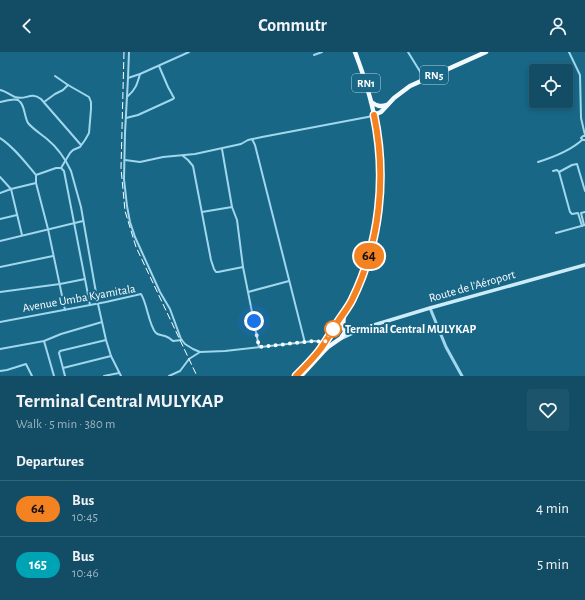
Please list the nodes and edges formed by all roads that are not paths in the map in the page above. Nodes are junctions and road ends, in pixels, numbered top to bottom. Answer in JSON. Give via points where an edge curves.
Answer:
{"nodes":[{"id":1,"x":128,"y":52,"type":"edge"},
{"id":2,"x":189,"y":52,"type":"edge"},
{"id":3,"x":322,"y":52,"type":"edge"},
{"id":4,"x":354,"y":52,"type":"edge"},
{"id":5,"x":486,"y":52,"type":"edge"},
{"id":6,"x":569,"y":52,"type":"edge"},
{"id":7,"x":410,"y":53,"type":"edge"},
{"id":8,"x":314,"y":55,"type":"dead end"},
{"id":9,"x":159,"y":66,"type":"junction"},
{"id":10,"x":140,"y":74,"type":"junction"},
{"id":11,"x":55,"y":76,"type":"dead end"},
{"id":12,"x":128,"y":78,"type":"junction"},
{"id":13,"x":425,"y":79,"type":"junction"},
{"id":14,"x":68,"y":85,"type":"junction"},
{"id":15,"x":0,"y":90,"type":"edge"},
{"id":16,"x":128,"y":96,"type":"junction"},
{"id":17,"x":16,"y":98,"type":"junction"},
{"id":18,"x":0,"y":102,"type":"edge"},
{"id":19,"x":44,"y":102,"type":"junction"},
{"id":20,"x":371,"y":102,"type":"junction"},
{"id":21,"x":387,"y":105,"type":"junction"},
{"id":22,"x":381,"y":112,"type":"junction"},
{"id":23,"x":374,"y":115,"type":"junction"},
{"id":24,"x":126,"y":118,"type":"junction"},
{"id":25,"x":377,"y":130,"type":"junction"},
{"id":26,"x":585,"y":136,"type":"edge"},
{"id":27,"x":0,"y":138,"type":"edge"},
{"id":28,"x":252,"y":139,"type":"junction"},
{"id":29,"x":583,"y":140,"type":"edge"},
{"id":30,"x":81,"y":145,"type":"junction"},
{"id":31,"x":222,"y":149,"type":"junction"},
{"id":32,"x":182,"y":155,"type":"junction"},
{"id":33,"x":125,"y":160,"type":"junction"},
{"id":34,"x":66,"y":161,"type":"junction"},
{"id":35,"x":538,"y":162,"type":"dead end"},
{"id":36,"x":61,"y":168,"type":"junction"},
{"id":37,"x":553,"y":171,"type":"dead end"},
{"id":38,"x":559,"y":172,"type":"junction"},
{"id":39,"x":36,"y":175,"type":"junction"},
{"id":40,"x":0,"y":177,"type":"edge"},
{"id":41,"x":36,"y":183,"type":"junction"},
{"id":42,"x":11,"y":188,"type":"junction"},
{"id":43,"x":585,"y":191,"type":"edge"},
{"id":44,"x":0,"y":193,"type":"edge"},
{"id":45,"x":232,"y":207,"type":"junction"},
{"id":46,"x":202,"y":212,"type":"junction"},
{"id":47,"x":585,"y":212,"type":"edge"},
{"id":48,"x":579,"y":213,"type":"junction"},
{"id":49,"x":17,"y":215,"type":"junction"},
{"id":50,"x":0,"y":219,"type":"edge"},
{"id":51,"x":83,"y":221,"type":"junction"},
{"id":52,"x":74,"y":223,"type":"junction"},
{"id":53,"x":584,"y":226,"type":"edge"},
{"id":54,"x":48,"y":229,"type":"junction"},
{"id":55,"x":556,"y":233,"type":"dead end"},
{"id":56,"x":22,"y":235,"type":"junction"},
{"id":57,"x":0,"y":240,"type":"edge"},
{"id":58,"x":53,"y":256,"type":"junction"},
{"id":59,"x":585,"y":265,"type":"edge"},
{"id":60,"x":243,"y":267,"type":"junction"},
{"id":61,"x":0,"y":268,"type":"edge"},
{"id":62,"x":85,"y":279,"type":"junction"},
{"id":63,"x":289,"y":281,"type":"junction"},
{"id":64,"x":60,"y":284,"type":"junction"},
{"id":65,"x":0,"y":292,"type":"edge"},
{"id":66,"x":248,"y":292,"type":"junction"},
{"id":67,"x":98,"y":304,"type":"junction"},
{"id":68,"x":90,"y":305,"type":"junction"},
{"id":69,"x":430,"y":308,"type":"junction"},
{"id":70,"x":65,"y":310,"type":"junction"},
{"id":71,"x":345,"y":311,"type":"junction"},
{"id":72,"x":0,"y":322,"type":"edge"},
{"id":73,"x":102,"y":322,"type":"junction"},
{"id":74,"x":344,"y":327,"type":"junction"},
{"id":75,"x":334,"y":328,"type":"junction"},
{"id":76,"x":364,"y":328,"type":"junction"},
{"id":77,"x":341,"y":338,"type":"junction"},
{"id":78,"x":106,"y":340,"type":"junction"},
{"id":79,"x":182,"y":340,"type":"junction"},
{"id":80,"x":326,"y":340,"type":"junction"},
{"id":81,"x":44,"y":341,"type":"junction"},
{"id":82,"x":305,"y":343,"type":"junction"},
{"id":83,"x":334,"y":343,"type":"junction"},
{"id":84,"x":259,"y":347,"type":"junction"},
{"id":85,"x":0,"y":349,"type":"edge"},
{"id":86,"x":200,"y":352,"type":"junction"},
{"id":87,"x":111,"y":356,"type":"junction"},
{"id":88,"x":63,"y":368,"type":"junction"},
{"id":89,"x":0,"y":371,"type":"edge"},
{"id":90,"x":119,"y":373,"type":"junction"},
{"id":91,"x":32,"y":376,"type":"edge"},
{"id":92,"x":54,"y":376,"type":"edge"},
{"id":93,"x":65,"y":376,"type":"edge"},
{"id":94,"x":104,"y":376,"type":"edge"},
{"id":95,"x":121,"y":376,"type":"edge"},
{"id":96,"x":169,"y":376,"type":"edge"},
{"id":97,"x":296,"y":376,"type":"edge"},
{"id":98,"x":301,"y":376,"type":"edge"},
{"id":99,"x":462,"y":376,"type":"edge"}],
"edges":[{"from":1,"to":12,"type":"street"},
{"from":2,"to":9,"type":"street"},
{"from":3,"to":8,"type":"street"},
{"from":4,"to":20,"type":"highway","number":"RN1"},
{"from":5,"to":13,"type":"highway","number":"RN5"},
{"from":6,"to":26,"type":"street","via":[[580,75],[581,118]]},
{"from":7,"to":13,"type":"street"},
{"from":9,"to":10,"type":"street"},
{"from":9,"to":24,"type":"street","via":[[173,99]]},
{"from":10,"to":12,"type":"street"},
{"from":10,"to":16,"type":"street","via":[[134,91]]},
{"from":11,"to":14,"type":"street"},
{"from":12,"to":16,"type":"street"},
{"from":13,"to":21,"type":"highway","number":"RN5","via":[[405,89]]},
{"from":14,"to":19,"type":"street"},
{"from":14,"to":30,"type":"street","via":[[89,97],[91,102],[89,133]]},
{"from":15,"to":17,"type":"street"},
{"from":16,"to":24,"type":"street"},
{"from":17,"to":18,"type":"street"},
{"from":17,"to":19,"type":"street","via":[[34,95]]},
{"from":17,"to":34,"type":"street","via":[[22,104],[28,122]]},
{"from":19,"to":30,"type":"street"},
{"from":20,"to":21,"type":"highway","via":[[378,106]]},
{"from":20,"to":23,"type":"highway","number":"RN1"},
{"from":21,"to":22,"type":"highway","number":"RN5"},
{"from":22,"to":23,"type":"highway","number":"RN5"},
{"from":22,"to":25,"type":"highway"},
{"from":23,"to":25,"type":"highway","number":"RN1"},
{"from":23,"to":28,"type":"street"},
{"from":24,"to":33,"type":"street"},
{"from":25,"to":71,"type":"highway","number":"RN1","via":[[381,172],[376,226],[361,279]]},
{"from":26,"to":29,"type":"street","via":[[582,136]]},
{"from":27,"to":39,"type":"street"},
{"from":28,"to":31,"type":"street"},
{"from":28,"to":63,"type":"street"},
{"from":29,"to":35,"type":"street","via":[[568,150]]},
{"from":30,"to":34,"type":"street","via":[[72,151]]},
{"from":31,"to":32,"type":"street"},
{"from":31,"to":45,"type":"street"},
{"from":32,"to":33,"type":"street","via":[[140,162]]},
{"from":32,"to":46,"type":"street","via":[[193,166]]},
{"from":33,"to":79,"type":"street","via":[[125,195],[130,222]]},
{"from":34,"to":36,"type":"street"},
{"from":34,"to":51,"type":"street","via":[[71,171]]},
{"from":36,"to":39,"type":"street"},
{"from":36,"to":52,"type":"street","via":[[64,171]]},
{"from":37,"to":38,"type":"street"},
{"from":38,"to":43,"type":"street","via":[[577,164]]},
{"from":38,"to":48,"type":"street","via":[[570,212]]},
{"from":39,"to":41,"type":"street"},
{"from":40,"to":42,"type":"street"},
{"from":41,"to":42,"type":"street"},
{"from":41,"to":54,"type":"street"},
{"from":42,"to":44,"type":"street"},
{"from":42,"to":49,"type":"street"},
{"from":45,"to":46,"type":"street"},
{"from":45,"to":60,"type":"street","via":[[237,220]]},
{"from":46,"to":60,"type":"street","via":[[215,271]]},
{"from":47,"to":48,"type":"street"},
{"from":48,"to":53,"type":"street"},
{"from":49,"to":50,"type":"street"},
{"from":49,"to":56,"type":"street"},
{"from":51,"to":52,"type":"street"},
{"from":51,"to":67,"type":"street"},
{"from":52,"to":54,"type":"street"},
{"from":52,"to":62,"type":"street"},
{"from":53,"to":55,"type":"street"},
{"from":54,"to":56,"type":"street"},
{"from":54,"to":58,"type":"street"},
{"from":56,"to":57,"type":"street"},
{"from":58,"to":61,"type":"street"},
{"from":58,"to":64,"type":"street"},
{"from":59,"to":69,"type":"main road","name":"Route de l'Aéroport"},
{"from":60,"to":66,"type":"street"},
{"from":62,"to":64,"type":"street"},
{"from":62,"to":68,"type":"street"},
{"from":63,"to":66,"type":"street"},
{"from":63,"to":82,"type":"street"},
{"from":64,"to":65,"type":"street"},
{"from":64,"to":70,"type":"street"},
{"from":66,"to":84,"type":"street"},
{"from":67,"to":68,"type":"street","name":"Avenue Umba Kyamitala"},
{"from":67,"to":73,"type":"street"},
{"from":67,"to":79,"type":"street","name":"Avenue Umba Kyamitala","via":[[141,294],[156,333],[173,341]]},
{"from":68,"to":70,"type":"street","name":"Avenue Umba Kyamitala"},
{"from":69,"to":76,"type":"main road","name":"Route de l'Aéroport"},
{"from":69,"to":99,"type":"street","via":[[446,347]]},
{"from":70,"to":72,"type":"street","name":"Avenue Umba Kyamitala"},
{"from":71,"to":74,"type":"highway","number":"RN1"},
{"from":71,"to":75,"type":"highway","number":"RN1"},
{"from":73,"to":78,"type":"street"},
{"from":73,"to":81,"type":"street"},
{"from":74,"to":75,"type":"main road","name":"Route de l'Aéroport"},
{"from":74,"to":76,"type":"main road","name":"Route de l'Aéroport","via":[[351,330]]},
{"from":74,"to":77,"type":"highway","number":"RN1","via":[[345,334]]},
{"from":75,"to":80,"type":"highway","number":"RN1"},
{"from":76,"to":77,"type":"main road","name":"Route de l'Aéroport"},
{"from":77,"to":83,"type":"highway"},
{"from":78,"to":87,"type":"street"},
{"from":78,"to":88,"type":"street","via":[[60,352]]},
{"from":79,"to":86,"type":"street","via":[[193,350]]},
{"from":80,"to":82,"type":"street"},
{"from":80,"to":83,"type":"highway","via":[[328,343]]},
{"from":80,"to":97,"type":"highway","number":"RN1"},
{"from":81,"to":85,"type":"street"},
{"from":81,"to":92,"type":"street"},
{"from":82,"to":84,"type":"street"},
{"from":83,"to":98,"type":"highway","via":[[320,354]]},
{"from":84,"to":86,"type":"street"},
{"from":86,"to":96,"type":"street","via":[[189,359],[178,372]]},
{"from":87,"to":88,"type":"street"},
{"from":87,"to":90,"type":"street"},
{"from":88,"to":93,"type":"street"},
{"from":89,"to":91,"type":"street","via":[[26,364]]},
{"from":90,"to":94,"type":"street"},
{"from":90,"to":95,"type":"street"}]}
